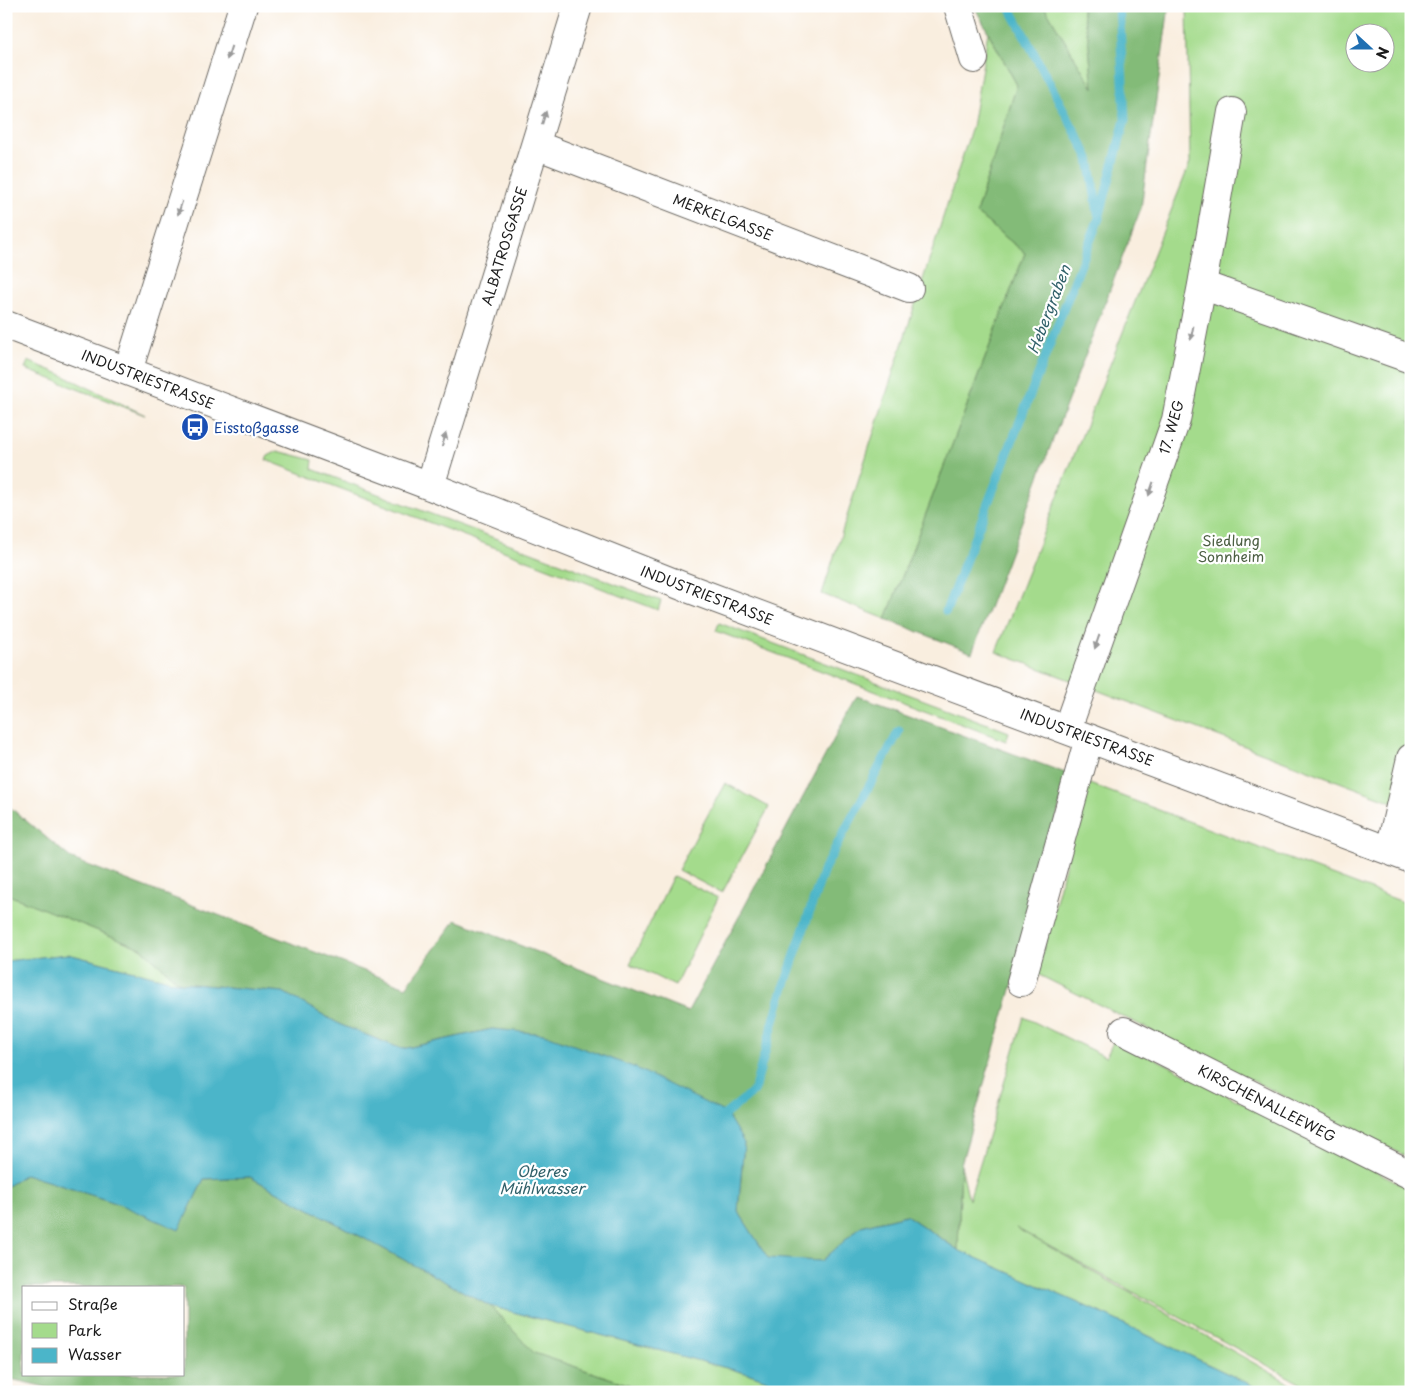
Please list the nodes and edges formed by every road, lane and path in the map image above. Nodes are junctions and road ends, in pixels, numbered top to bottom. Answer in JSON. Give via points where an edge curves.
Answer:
{"nodes":[{"id":1,"x":243,"y":6,"type":"edge"},
{"id":2,"x":578,"y":6,"type":"edge"},
{"id":3,"x":958,"y":6,"type":"edge"},
{"id":4,"x":974,"y":59,"type":"dead end"},
{"id":5,"x":1232,"y":112,"type":"dead end"},
{"id":6,"x":536,"y":145,"type":"junction"},
{"id":7,"x":1202,"y":285,"type":"junction"},
{"id":8,"x":909,"y":288,"type":"dead end"},
{"id":9,"x":6,"y":325,"type":"edge"},
{"id":10,"x":1411,"y":359,"type":"edge"},
{"id":11,"x":128,"y":371,"type":"junction"},
{"id":12,"x":430,"y":486,"type":"junction"},
{"id":13,"x":1078,"y":734,"type":"junction"},
{"id":14,"x":1411,"y":758,"type":"edge"},
{"id":15,"x":1400,"y":854,"type":"edge"},
{"id":16,"x":1021,"y":982,"type":"dead end"},
{"id":17,"x":1124,"y":1031,"type":"dead end"},
{"id":18,"x":1411,"y":1175,"type":"edge"}],
"edges":[{"from":1,"to":11,"type":"street","one_way":true},
{"from":6,"to":2,"type":"street","name":"ALBATROSGASSE","one_way":true},
{"from":3,"to":4,"type":"street"},
{"from":5,"to":7,"type":"street","name":"17. WEG"},
{"from":6,"to":8,"type":"street","name":"MERKELGASSE"},
{"from":12,"to":6,"type":"street","name":"ALBATROSGASSE","one_way":true},
{"from":7,"to":10,"type":"street"},
{"from":7,"to":13,"type":"street","name":"17. WEG","one_way":true,"via":[[1176,420]]},
{"from":9,"to":11,"type":"street","name":"INDUSTRIESTRASSE"},
{"from":11,"to":12,"type":"street","name":"INDUSTRIESTRASSE"},
{"from":12,"to":13,"type":"street","name":"INDUSTRIESTRASSE","via":[[690,589]]},
{"from":13,"to":15,"type":"street","name":"INDUSTRIESTRASSE"},
{"from":13,"to":16,"type":"street","name":"17. WEG"},
{"from":14,"to":15,"type":"street"},
{"from":17,"to":18,"type":"street","name":"KIRSCHENALLEEWEG"}]}
